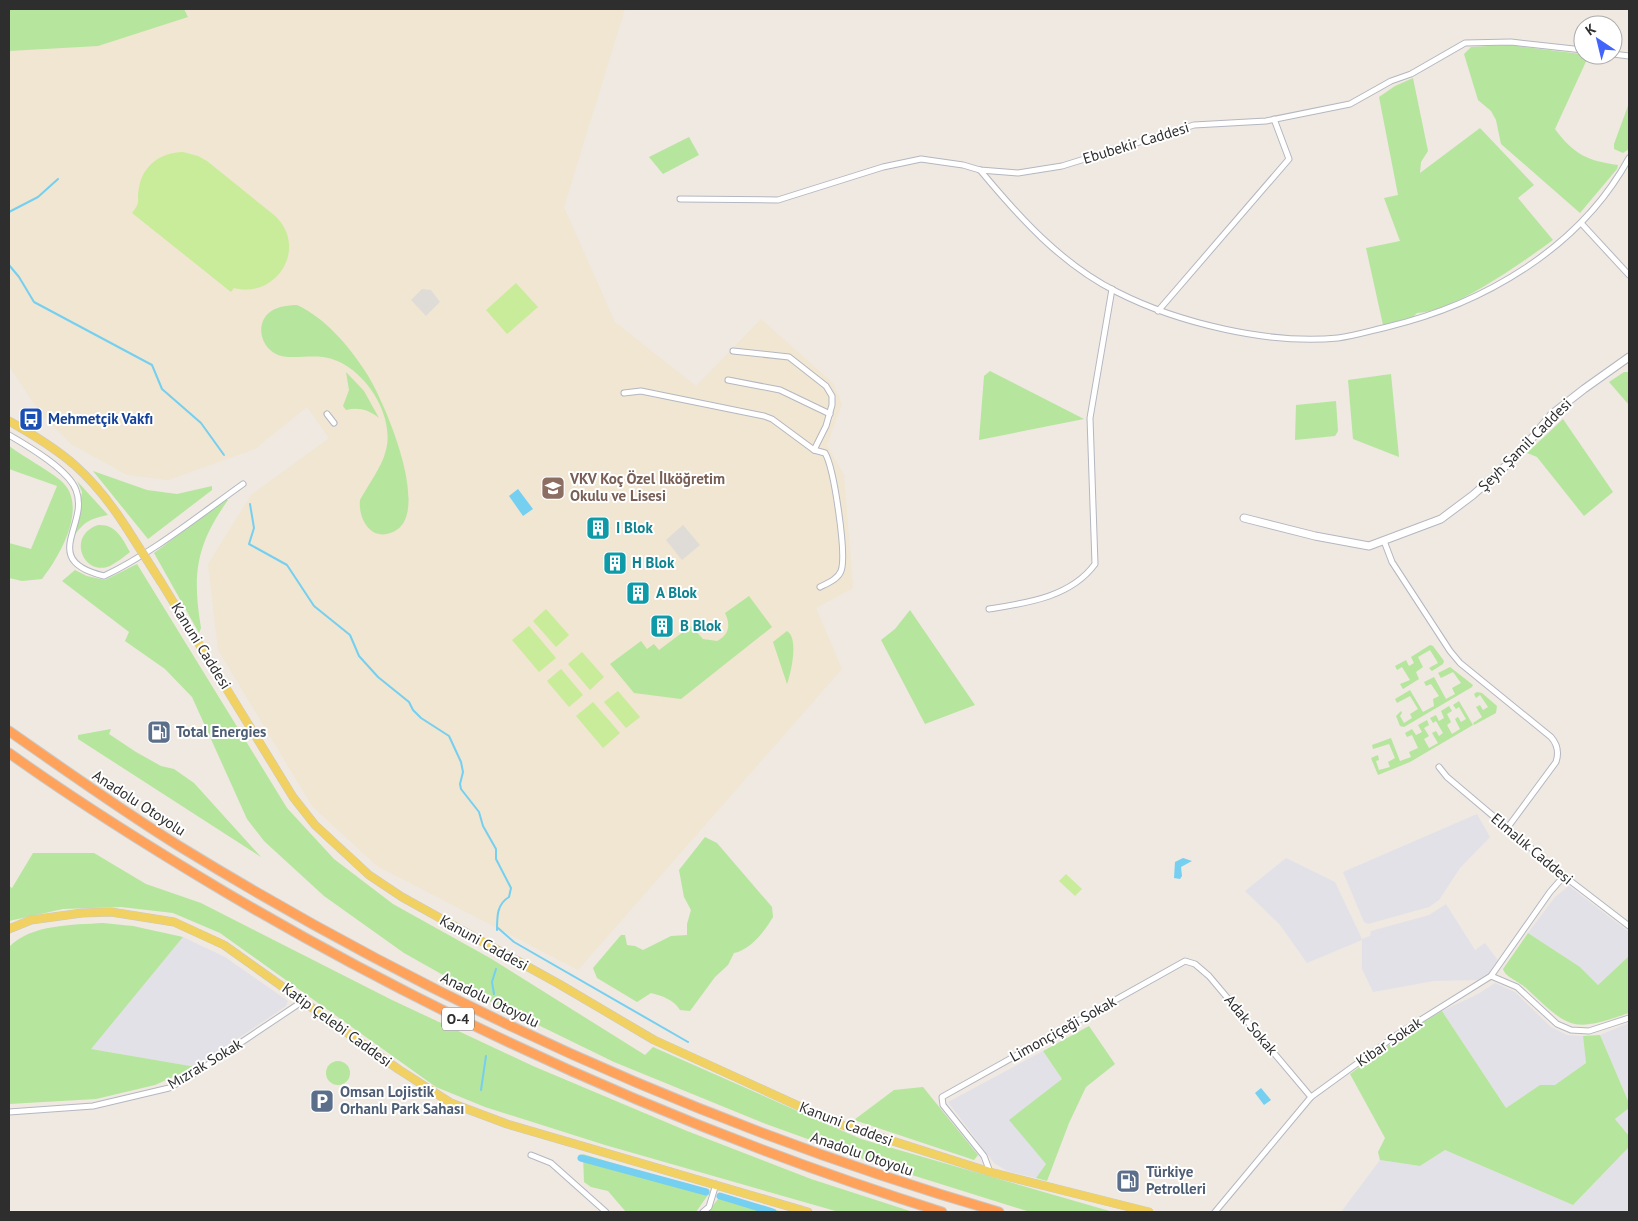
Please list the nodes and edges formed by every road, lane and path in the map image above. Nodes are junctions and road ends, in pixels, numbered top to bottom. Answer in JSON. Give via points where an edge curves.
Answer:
{"nodes":[{"id":1,"x":1573,"y":49,"type":"edge"},
{"id":2,"x":1274,"y":119,"type":"junction"},
{"id":3,"x":1629,"y":158,"type":"edge"},
{"id":4,"x":980,"y":170,"type":"junction"},
{"id":5,"x":680,"y":199,"type":"dead end"},
{"id":6,"x":1581,"y":223,"type":"junction"},
{"id":7,"x":1629,"y":275,"type":"edge"},
{"id":8,"x":1112,"y":289,"type":"junction"},
{"id":9,"x":1158,"y":311,"type":"junction"},
{"id":10,"x":733,"y":351,"type":"dead end"},
{"id":11,"x":1629,"y":357,"type":"edge"},
{"id":12,"x":728,"y":380,"type":"dead end"},
{"id":13,"x":624,"y":394,"type":"dead end"},
{"id":14,"x":327,"y":414,"type":"dead end"},
{"id":15,"x":830,"y":414,"type":"junction"},
{"id":16,"x":9,"y":420,"type":"edge"},
{"id":17,"x":334,"y":423,"type":"dead end"},
{"id":18,"x":9,"y":435,"type":"edge"},
{"id":19,"x":814,"y":450,"type":"junction"},
{"id":20,"x":243,"y":484,"type":"dead end"},
{"id":21,"x":1244,"y":518,"type":"dead end"},
{"id":22,"x":1384,"y":541,"type":"junction"},
{"id":23,"x":820,"y":587,"type":"dead end"},
{"id":24,"x":990,"y":609,"type":"dead end"},
{"id":25,"x":9,"y":732,"type":"edge"},
{"id":26,"x":9,"y":753,"type":"edge"},
{"id":27,"x":1439,"y":767,"type":"dead end"},
{"id":28,"x":1508,"y":828,"type":"junction"},
{"id":29,"x":1564,"y":876,"type":"junction"},
{"id":30,"x":1629,"y":926,"type":"edge"},
{"id":31,"x":9,"y":929,"type":"edge"},
{"id":32,"x":1186,"y":961,"type":"joint"},
{"id":33,"x":1491,"y":976,"type":"junction"},
{"id":34,"x":303,"y":1001,"type":"junction"},
{"id":35,"x":1629,"y":1018,"type":"edge"},
{"id":36,"x":1311,"y":1097,"type":"junction"},
{"id":37,"x":9,"y":1112,"type":"edge"},
{"id":38,"x":532,"y":1155,"type":"dead end"},
{"id":39,"x":990,"y":1172,"type":"junction"},
{"id":40,"x":716,"y":1184,"type":"junction"},
{"id":41,"x":606,"y":1212,"type":"edge"},
{"id":42,"x":703,"y":1212,"type":"edge"},
{"id":43,"x":808,"y":1212,"type":"edge"},
{"id":44,"x":942,"y":1212,"type":"edge"},
{"id":45,"x":999,"y":1212,"type":"edge"},
{"id":46,"x":1149,"y":1212,"type":"edge"},
{"id":47,"x":1215,"y":1212,"type":"edge"}],
"edges":[{"from":1,"to":2,"type":"street","name":"Ebubekir Caddesi","via":[[1510,42],[1465,43],[1350,104]]},
{"from":2,"to":4,"type":"street","name":"Ebubekir Caddesi","via":[[1194,125],[1062,166],[1018,173]]},
{"from":2,"to":9,"type":"street","via":[[1289,159]]},
{"from":3,"to":6,"type":"street","via":[[1612,188]]},
{"from":4,"to":5,"type":"street","name":"Ebubekir Caddesi","via":[[921,159],[875,169],[778,200]]},
{"from":4,"to":8,"type":"street","via":[[1011,207],[1060,256]]},
{"from":6,"to":7,"type":"street"},
{"from":6,"to":9,"type":"street","via":[[1522,270],[1465,302],[1424,318],[1360,334],[1312,339],[1244,334]]},
{"from":8,"to":9,"type":"street"},
{"from":8,"to":24,"type":"street","via":[[1090,418],[1095,564],[1076,584],[1048,597]]},
{"from":10,"to":15,"type":"street","via":[[792,358],[829,389],[832,401]]},
{"from":11,"to":22,"type":"street","name":"Şeyh Şamil Caddesi","via":[[1552,414],[1518,455],[1473,495],[1441,519]]},
{"from":12,"to":15,"type":"street","via":[[780,390]]},
{"from":13,"to":19,"type":"street","via":[[641,391],[764,416]]},
{"from":14,"to":17,"type":"street"},
{"from":15,"to":19,"type":"street"},
{"from":16,"to":39,"type":"main road","name":"Kanuni Caddesi","bridge":true,"via":[[58,449],[90,477],[108,499],[293,796],[315,825],[369,875],[402,897],[654,1040],[836,1123]]},
{"from":18,"to":20,"type":"street","via":[[71,480],[78,493],[71,554],[80,568],[104,576],[126,566]]},
{"from":19,"to":23,"type":"street","via":[[825,453],[832,471],[842,566],[836,578]]},
{"from":21,"to":22,"type":"street","name":"Şeyh Şamil Caddesi","via":[[1369,546]]},
{"from":22,"to":28,"type":"street","via":[[1392,562],[1450,652],[1556,744],[1556,762]]},
{"from":25,"to":45,"type":"highway","name":"Anadolu Otoyolu","number":"O-4","via":[[107,800],[242,884],[461,1002],[561,1050],[722,1118],[876,1174]]},
{"from":26,"to":44,"type":"highway","name":"Anadolu Otoyolu","number":"O-4","via":[[133,837],[280,924],[424,1002],[545,1061],[711,1131]]},
{"from":27,"to":28,"type":"street","name":"Elmalık Caddesi"},
{"from":28,"to":29,"type":"street","name":"Elmalık Caddesi"},
{"from":29,"to":30,"type":"street","name":"Elmalık Caddesi"},
{"from":29,"to":33,"type":"street","name":"Kibar Sokak"},
{"from":31,"to":34,"type":"main road","name":"Katip Çelebi Caddesi","via":[[31,920],[82,913],[111,912],[174,922],[224,945]]},
{"from":32,"to":36,"type":"street","name":"Adak Sokak","via":[[1209,976]]},
{"from":32,"to":39,"type":"street","name":"Limonçiçeği Sokak","via":[[942,1097],[943,1105],[984,1156]]},
{"from":33,"to":35,"type":"street","via":[[1517,987],[1557,1024],[1571,1030],[1589,1031]]},
{"from":33,"to":36,"type":"street","name":"Kibar Sokak","via":[[1395,1036]]},
{"from":34,"to":37,"type":"street","name":"Mızrak Sokak","via":[[169,1088],[93,1106]]},
{"from":34,"to":40,"type":"main road","name":"Katip Çelebi Caddesi","via":[[451,1103],[507,1124]]},
{"from":36,"to":47,"type":"street","name":"Kibar Sokak"},
{"from":38,"to":41,"type":"street","via":[[551,1163]]},
{"from":39,"to":46,"type":"main road","name":"Kanuni Caddesi"},
{"from":40,"to":42,"type":"street","via":[[709,1207]]},
{"from":40,"to":43,"type":"main road","name":"Katip Çelebi Caddesi"}]}
